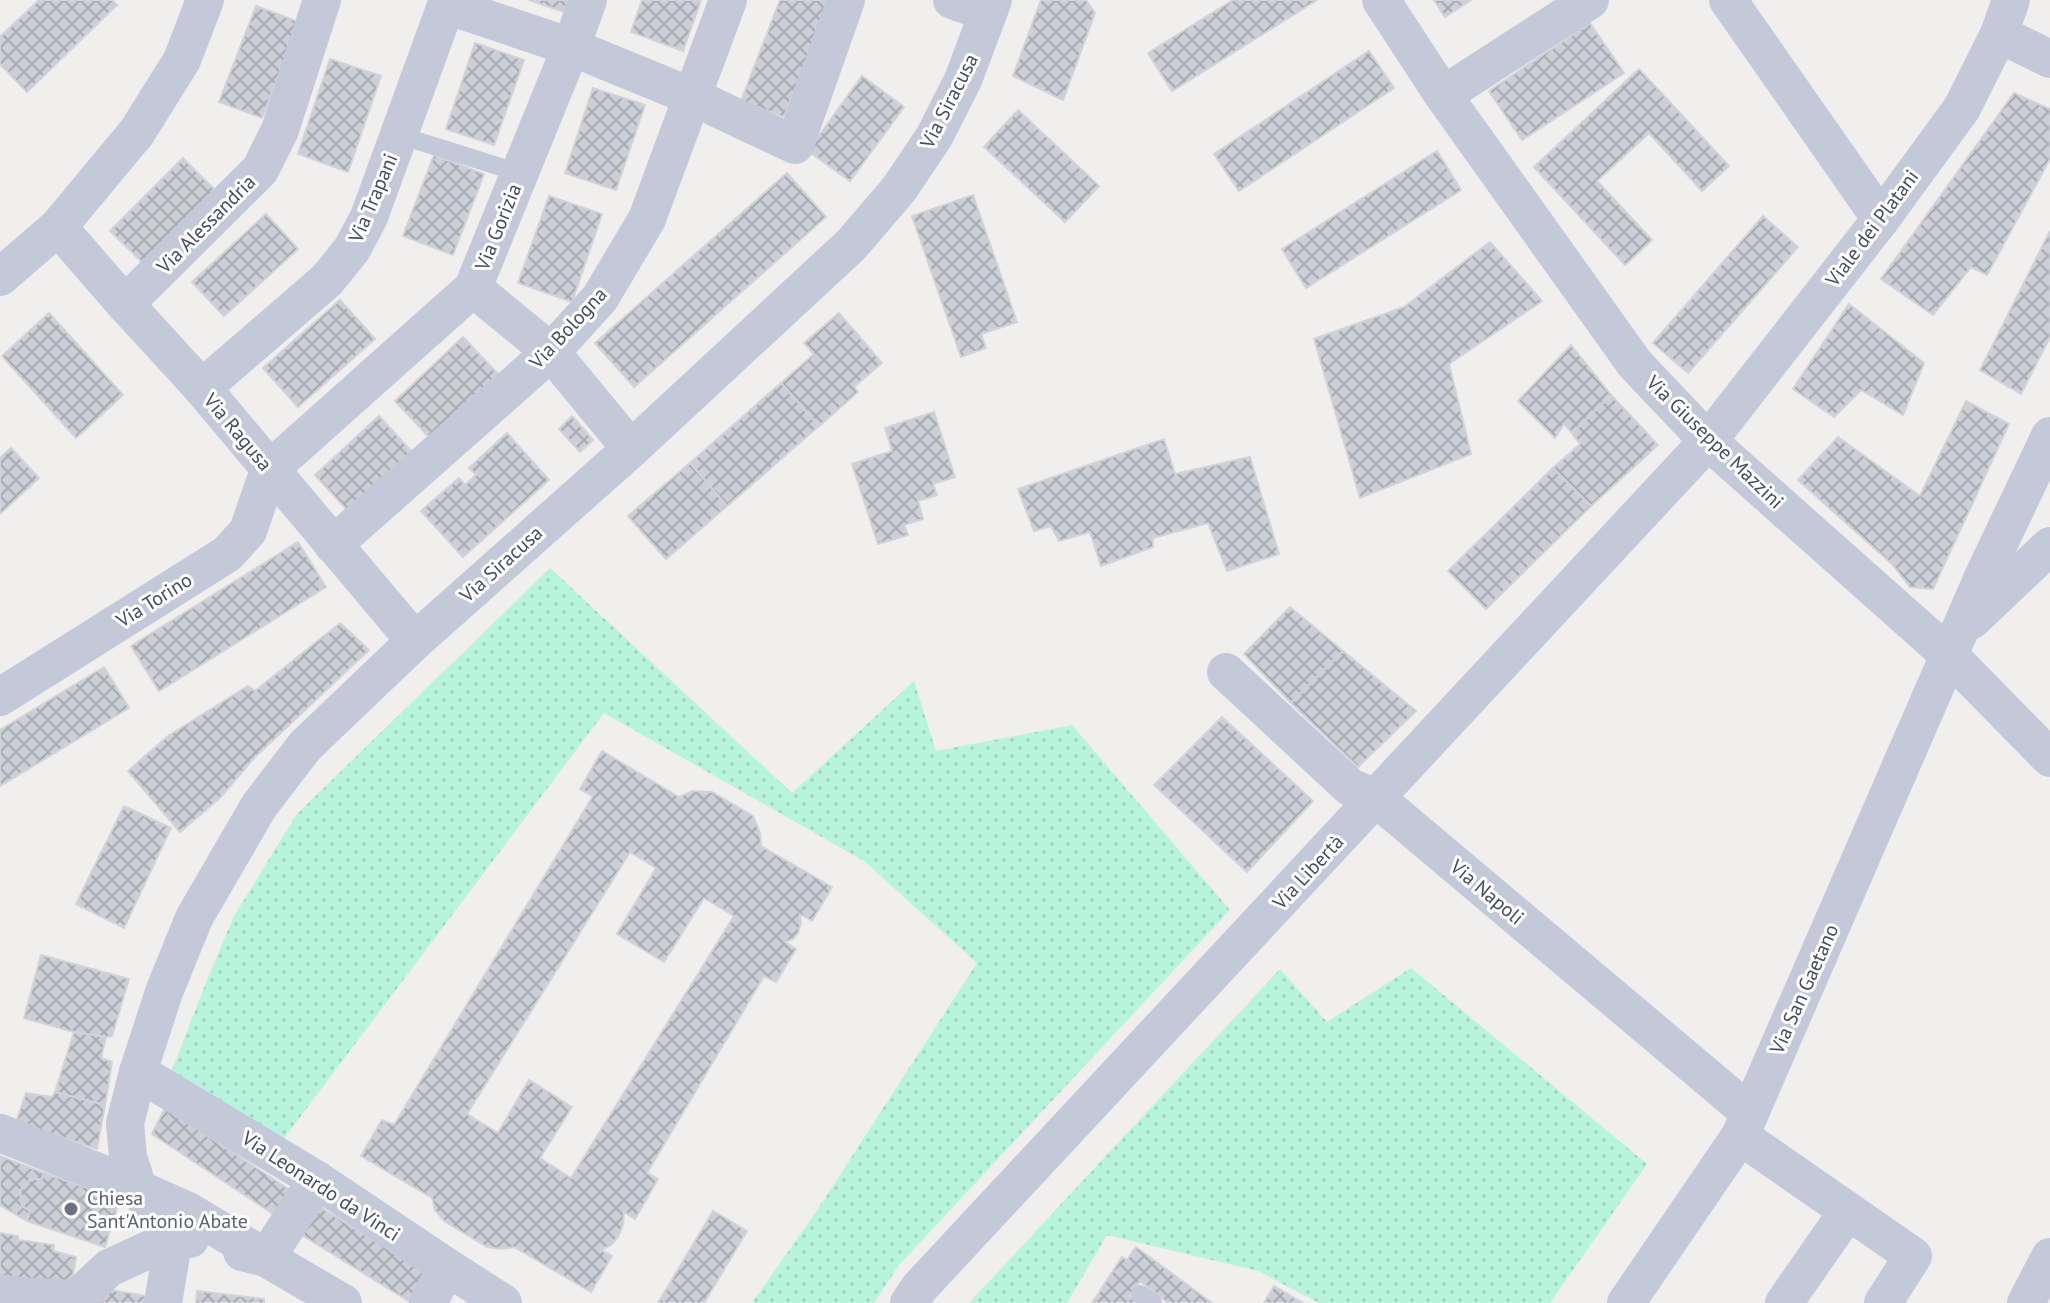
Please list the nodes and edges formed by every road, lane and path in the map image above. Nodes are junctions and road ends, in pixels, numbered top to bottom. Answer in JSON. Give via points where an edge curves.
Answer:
{"nodes":[{"id":1,"x":205,"y":0,"type":"edge"},
{"id":2,"x":322,"y":0,"type":"edge"},
{"id":3,"x":588,"y":0,"type":"edge"},
{"id":4,"x":728,"y":0,"type":"edge"},
{"id":5,"x":846,"y":0,"type":"edge"},
{"id":6,"x":952,"y":0,"type":"edge"},
{"id":7,"x":1381,"y":0,"type":"edge"},
{"id":8,"x":1590,"y":0,"type":"edge"},
{"id":9,"x":1728,"y":0,"type":"edge"},
{"id":10,"x":447,"y":2,"type":"edge"},
{"id":11,"x":991,"y":7,"type":"edge"},
{"id":12,"x":2005,"y":17,"type":"edge"},
{"id":13,"x":571,"y":47,"type":"junction"},
{"id":14,"x":2050,"y":59,"type":"edge"},
{"id":15,"x":1443,"y":95,"type":"junction"},
{"id":16,"x":693,"y":97,"type":"junction"},
{"id":17,"x":399,"y":135,"type":"junction"},
{"id":18,"x":520,"y":173,"type":"junction"},
{"id":19,"x":1881,"y":219,"type":"junction"},
{"id":20,"x":58,"y":227,"type":"junction"},
{"id":21,"x":0,"y":277,"type":"edge"},
{"id":22,"x":473,"y":288,"type":"junction"},
{"id":23,"x":125,"y":304,"type":"junction"},
{"id":24,"x":551,"y":352,"type":"junction"},
{"id":25,"x":202,"y":388,"type":"junction"},
{"id":26,"x":2050,"y":436,"type":"edge"},
{"id":27,"x":1708,"y":441,"type":"junction"},
{"id":28,"x":631,"y":449,"type":"junction"},
{"id":29,"x":269,"y":470,"type":"junction"},
{"id":30,"x":333,"y":545,"type":"junction"},
{"id":31,"x":2050,"y":546,"type":"edge"},
{"id":32,"x":415,"y":641,"type":"junction"},
{"id":33,"x":1954,"y":645,"type":"junction"},
{"id":34,"x":1226,"y":672,"type":"dead end"},
{"id":35,"x":0,"y":697,"type":"edge"},
{"id":36,"x":2050,"y":758,"type":"edge"},
{"id":37,"x":1376,"y":798,"type":"junction"},
{"id":38,"x":138,"y":1072,"type":"junction"},
{"id":39,"x":1745,"y":1124,"type":"junction"},
{"id":40,"x":0,"y":1133,"type":"edge"},
{"id":41,"x":317,"y":1180,"type":"junction"},
{"id":42,"x":139,"y":1191,"type":"junction"},
{"id":43,"x":1848,"y":1211,"type":"junction"},
{"id":44,"x":177,"y":1230,"type":"junction"},
{"id":45,"x":2050,"y":1257,"type":"edge"},
{"id":46,"x":447,"y":1267,"type":"junction"},
{"id":47,"x":279,"y":1277,"type":"edge"},
{"id":48,"x":11,"y":1298,"type":"edge"},
{"id":49,"x":76,"y":1301,"type":"edge"},
{"id":50,"x":163,"y":1303,"type":"edge"},
{"id":51,"x":343,"y":1303,"type":"edge"},
{"id":52,"x":428,"y":1303,"type":"edge"},
{"id":53,"x":503,"y":1303,"type":"edge"},
{"id":54,"x":909,"y":1303,"type":"edge"},
{"id":55,"x":1626,"y":1303,"type":"edge"},
{"id":56,"x":1784,"y":1303,"type":"edge"},
{"id":57,"x":1883,"y":1303,"type":"edge"},
{"id":58,"x":2026,"y":1303,"type":"edge"}],
"edges":[{"from":1,"to":20,"type":"street","via":[[182,60],[137,132]]},
{"from":2,"to":23,"type":"street","name":"Via Alessandria","via":[[280,130],[260,170]]},
{"from":3,"to":13,"type":"street","name":"Via Gorizia"},
{"from":4,"to":16,"type":"street","name":"Via Bologna"},
{"from":5,"to":16,"type":"street","via":[[795,145]]},
{"from":6,"to":11,"type":"street"},
{"from":7,"to":15,"type":"street","name":"Via Giuseppe Mazzini"},
{"from":8,"to":15,"type":"street"},
{"from":9,"to":19,"type":"street"},
{"from":10,"to":13,"type":"street"},
{"from":10,"to":17,"type":"street","name":"Via Trapani"},
{"from":11,"to":28,"type":"street","name":"Via Siracusa","via":[[946,114],[899,189],[851,245]]},
{"from":12,"to":14,"type":"street"},
{"from":12,"to":19,"type":"street","name":"Viale dei Platani","via":[[1962,108]]},
{"from":13,"to":16,"type":"street"},
{"from":13,"to":18,"type":"street","name":"Via Gorizia"},
{"from":15,"to":27,"type":"street","name":"Via Giuseppe Mazzini","via":[[1635,364]]},
{"from":16,"to":24,"type":"street","name":"Via Bologna","via":[[647,219],[600,298]]},
{"from":17,"to":18,"type":"lane"},
{"from":17,"to":25,"type":"street","name":"Via Trapani","via":[[352,249],[327,280]]},
{"from":18,"to":22,"type":"street","name":"Via Gorizia"},
{"from":19,"to":27,"type":"street","name":"Viale dei Platani"},
{"from":20,"to":21,"type":"street"},
{"from":20,"to":23,"type":"street","name":"Via Ragusa"},
{"from":22,"to":24,"type":"street"},
{"from":22,"to":29,"type":"street","name":"Via Gorizia"},
{"from":23,"to":25,"type":"street","name":"Via Ragusa"},
{"from":24,"to":28,"type":"street"},
{"from":24,"to":30,"type":"street","name":"Via Bologna"},
{"from":25,"to":29,"type":"street","name":"Via Ragusa"},
{"from":26,"to":33,"type":"street","name":"Via San Gaetano"},
{"from":27,"to":33,"type":"street","name":"Via Giuseppe Mazzini"},
{"from":27,"to":37,"type":"street","name":"Via Libertà"},
{"from":28,"to":32,"type":"street","name":"Via Siracusa"},
{"from":29,"to":30,"type":"street","name":"Via Ragusa"},
{"from":29,"to":35,"type":"street","name":"Via Torino","via":[[248,531],[227,554]]},
{"from":30,"to":32,"type":"street","name":"Via Ragusa"},
{"from":31,"to":33,"type":"street"},
{"from":32,"to":38,"type":"street","name":"Via Siracusa","via":[[305,746],[259,806],[194,918]]},
{"from":33,"to":36,"type":"street","name":"Via Giuseppe Mazzini"},
{"from":33,"to":39,"type":"street","name":"Via San Gaetano"},
{"from":34,"to":37,"type":"street","name":"Via Napoli","via":[[1350,787]]},
{"from":37,"to":39,"type":"street","name":"Via Napoli"},
{"from":37,"to":54,"type":"street","name":"Via Libertà"},
{"from":38,"to":41,"type":"street","name":"Via Leonardo da Vinci"},
{"from":38,"to":42,"type":"street","name":"Via Siracusa","via":[[125,1123]]},
{"from":39,"to":43,"type":"street","name":"Via Napoli"},
{"from":39,"to":55,"type":"street","name":"Via San Gaetano"},
{"from":40,"to":42,"type":"street"},
{"from":41,"to":46,"type":"street","name":"Via Leonardo da Vinci"},
{"from":41,"to":47,"type":"street"},
{"from":42,"to":44,"type":"street"},
{"from":43,"to":56,"type":"street"},
{"from":43,"to":57,"type":"street","name":"Via Napoli","via":[[1913,1256]]},
{"from":44,"to":47,"type":"street"},
{"from":44,"to":49,"type":"street","via":[[109,1268]]},
{"from":44,"to":50,"type":"street"},
{"from":45,"to":58,"type":"street"},
{"from":46,"to":52,"type":"street"},
{"from":46,"to":53,"type":"street","name":"Via Leonardo da Vinci"},
{"from":47,"to":51,"type":"street"},
{"from":48,"to":49,"type":"street"}]}
